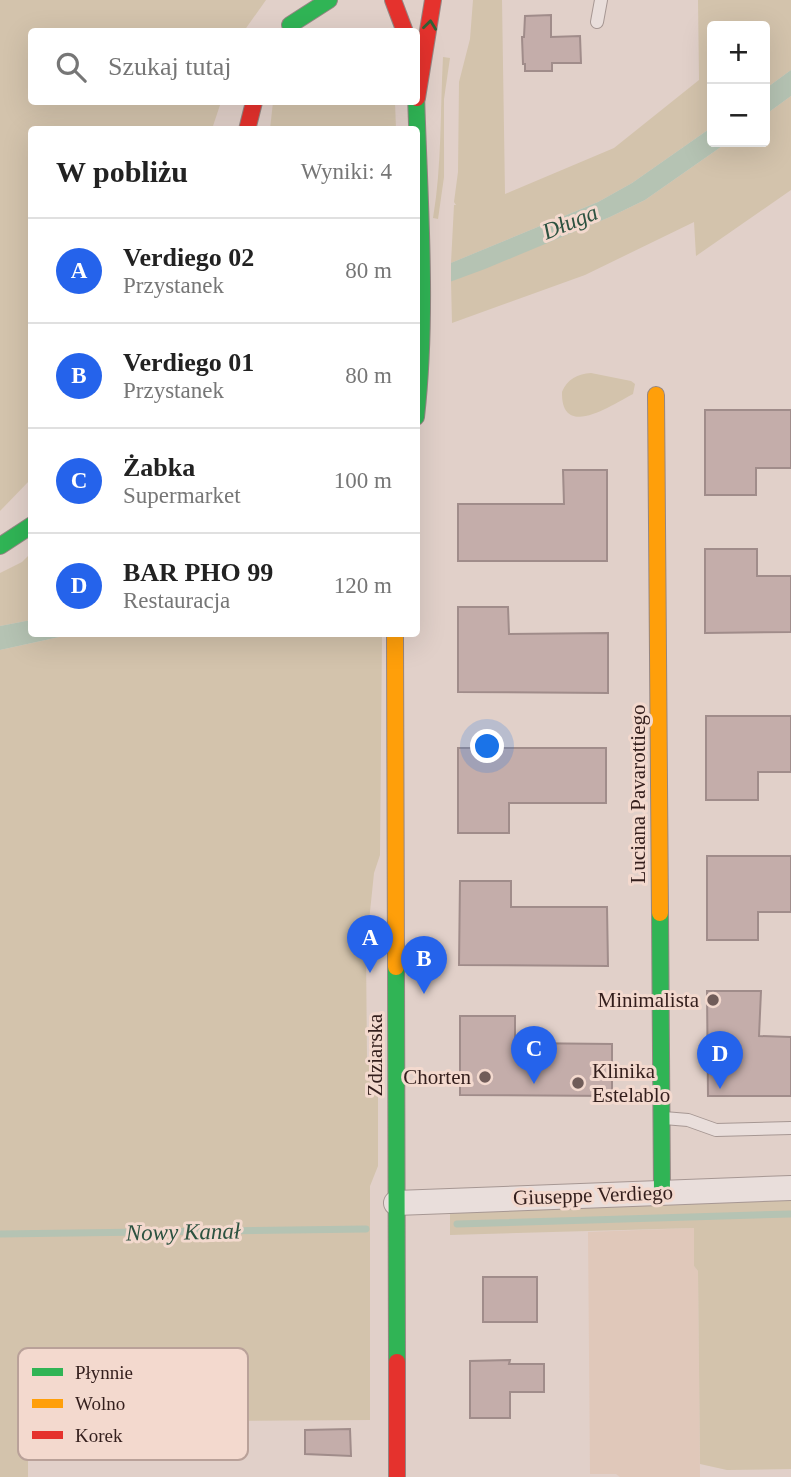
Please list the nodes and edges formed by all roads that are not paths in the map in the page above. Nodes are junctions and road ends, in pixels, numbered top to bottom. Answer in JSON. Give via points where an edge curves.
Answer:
{"nodes":[{"id":1,"x":305,"y":0,"type":"edge"},
{"id":2,"x":328,"y":0,"type":"edge"},
{"id":3,"x":393,"y":0,"type":"edge"},
{"id":4,"x":433,"y":0,"type":"edge"},
{"id":5,"x":601,"y":0,"type":"edge"},
{"id":6,"x":597,"y":22,"type":"dead end"},
{"id":7,"x":289,"y":28,"type":"edge"},
{"id":8,"x":289,"y":28,"type":"edge"},
{"id":9,"x":404,"y":28,"type":"edge"},
{"id":10,"x":420,"y":81,"type":"edge"},
{"id":11,"x":253,"y":105,"type":"edge"},
{"id":12,"x":411,"y":105,"type":"edge"},
{"id":13,"x":417,"y":105,"type":"edge"},
{"id":14,"x":418,"y":124,"type":"joint"},
{"id":15,"x":248,"y":126,"type":"edge"},
{"id":16,"x":420,"y":209,"type":"edge"},
{"id":17,"x":420,"y":381,"type":"edge"},
{"id":18,"x":656,"y":395,"type":"dead end"},
{"id":19,"x":28,"y":528,"type":"edge"},
{"id":20,"x":0,"y":546,"type":"edge"},
{"id":21,"x":395,"y":637,"type":"edge"},
{"id":22,"x":662,"y":1118,"type":"junction"},
{"id":23,"x":791,"y":1128,"type":"edge"},
{"id":24,"x":791,"y":1188,"type":"edge"},
{"id":25,"x":662,"y":1192,"type":"junction"},
{"id":26,"x":396,"y":1203,"type":"junction"},
{"id":27,"x":397,"y":1477,"type":"edge"}],
"edges":[{"from":1,"to":7,"type":"street"},
{"from":2,"to":8,"type":"street"},
{"from":3,"to":9,"type":"street"},
{"from":10,"to":4,"type":"street","one_way":true},
{"from":5,"to":6,"type":"lane"},
{"from":11,"to":15,"type":"street"},
{"from":12,"to":14,"type":"street"},
{"from":13,"to":14,"type":"street"},
{"from":16,"to":17,"type":"street"},
{"from":18,"to":22,"type":"street","name":"Luciana Pavarottiego"},
{"from":19,"to":20,"type":"street"},
{"from":21,"to":26,"type":"street","name":"Zdziarska"},
{"from":22,"to":23,"type":"lane","via":[[680,1118],[716,1130]]},
{"from":22,"to":25,"type":"street","name":"Luciana Pavarottiego"},
{"from":24,"to":25,"type":"street","name":"Giuseppe Verdiego"},
{"from":25,"to":26,"type":"street","name":"Giuseppe Verdiego"},
{"from":26,"to":27,"type":"street","name":"Zdziarska"}]}
